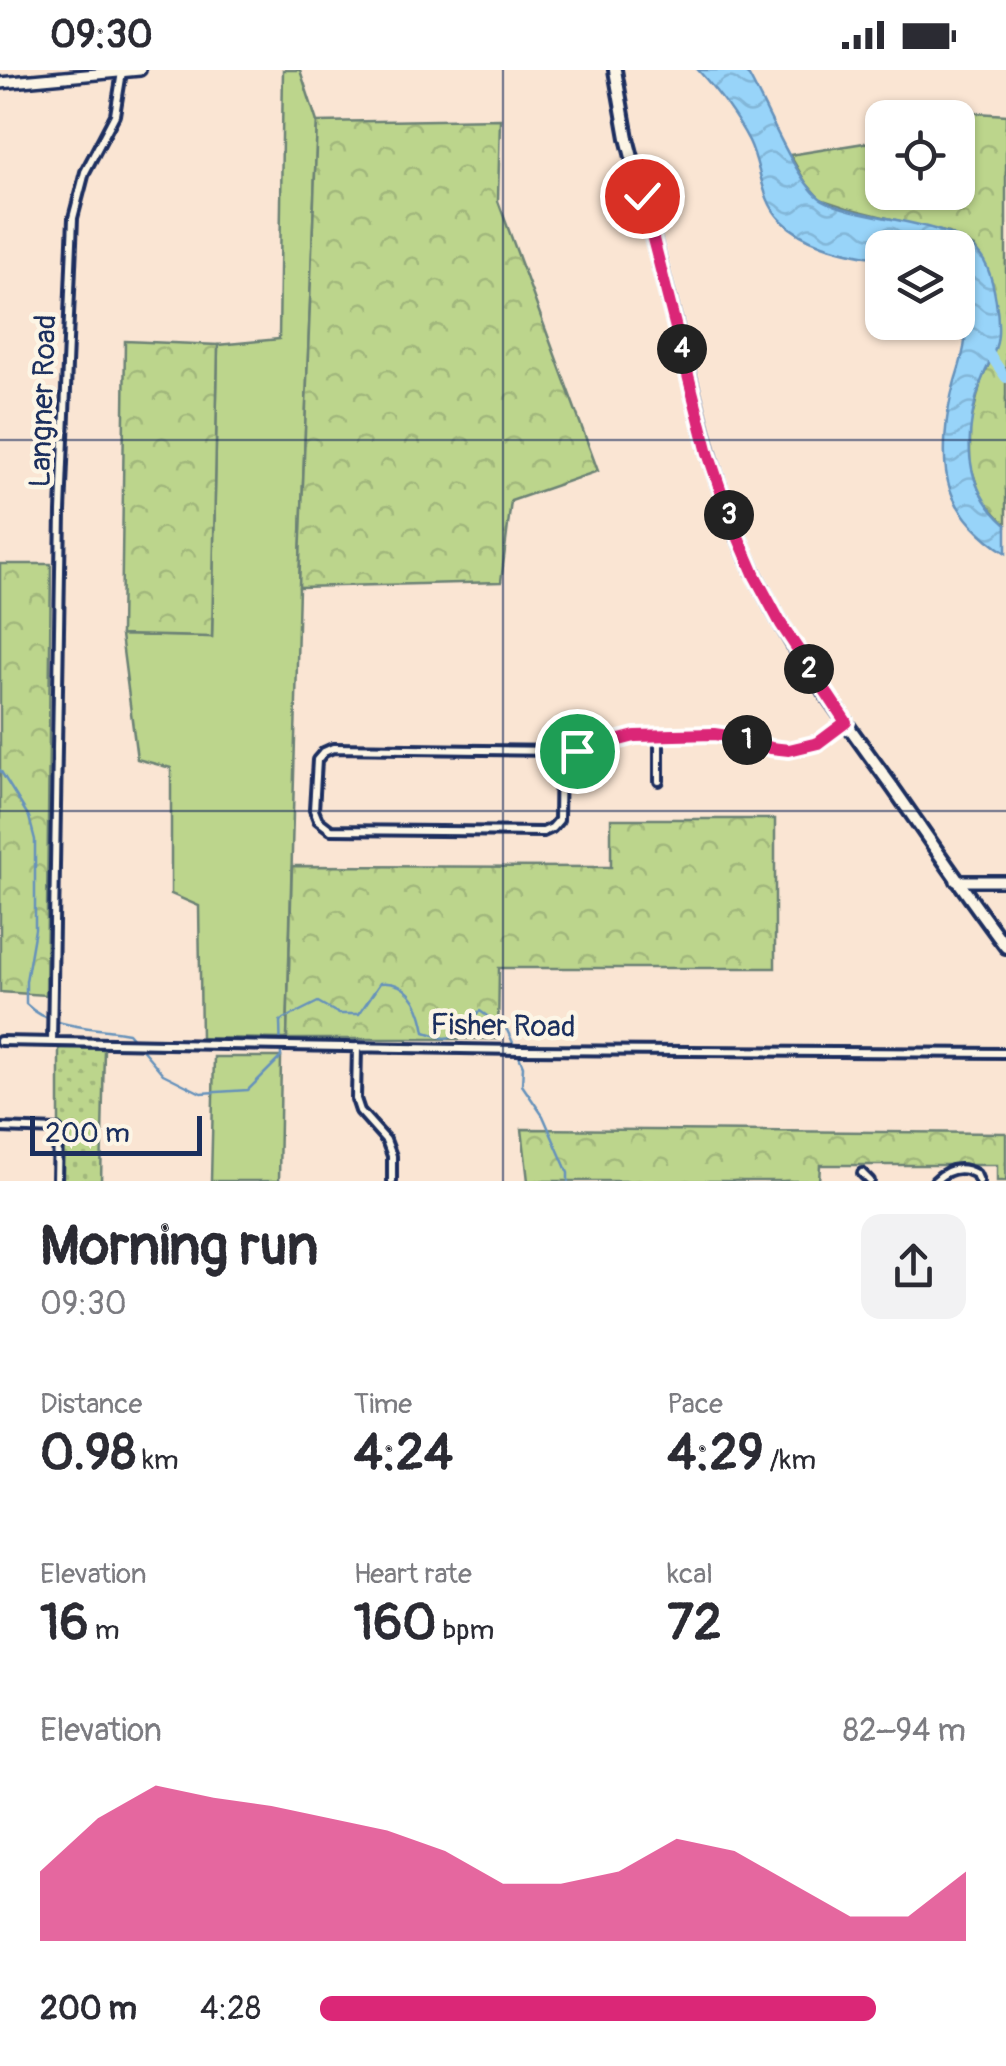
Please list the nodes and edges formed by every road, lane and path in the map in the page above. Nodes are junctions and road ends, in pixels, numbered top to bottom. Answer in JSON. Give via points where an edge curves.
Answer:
{"nodes":[{"id":1,"x":140,"y":70,"type":"edge"},
{"id":2,"x":615,"y":70,"type":"edge"},
{"id":3,"x":122,"y":72,"type":"edge"},
{"id":4,"x":0,"y":83,"type":"edge"},
{"id":5,"x":846,"y":722,"type":"junction"},
{"id":6,"x":659,"y":735,"type":"junction"},
{"id":7,"x":560,"y":750,"type":"junction"},
{"id":8,"x":660,"y":782,"type":"dead end"},
{"id":9,"x":956,"y":880,"type":"junction"},
{"id":10,"x":1006,"y":881,"type":"edge"},
{"id":11,"x":1006,"y":947,"type":"edge"},
{"id":12,"x":0,"y":1041,"type":"edge"},
{"id":13,"x":52,"y":1042,"type":"junction"},
{"id":14,"x":357,"y":1047,"type":"junction"},
{"id":15,"x":1006,"y":1054,"type":"edge"},
{"id":16,"x":0,"y":1128,"type":"edge"},
{"id":17,"x":862,"y":1174,"type":"dead end"},
{"id":18,"x":57,"y":1181,"type":"edge"},
{"id":19,"x":392,"y":1181,"type":"edge"},
{"id":20,"x":870,"y":1181,"type":"edge"},
{"id":21,"x":935,"y":1181,"type":"edge"},
{"id":22,"x":979,"y":1181,"type":"edge"}],
"edges":[{"from":1,"to":3,"type":"street"},
{"from":2,"to":5,"type":"main road","via":[[722,496],[772,608]]},
{"from":3,"to":4,"type":"street"},
{"from":3,"to":13,"type":"street","name":"Langner Road","via":[[114,115],[85,172],[73,218],[60,529]]},
{"from":5,"to":6,"type":"street","via":[[818,743],[789,750],[728,735]]},
{"from":5,"to":9,"type":"main road"},
{"from":6,"to":7,"type":"street"},
{"from":6,"to":8,"type":"street"},
{"from":7,"to":7,"type":"street","via":[[328,749],[315,765],[316,815],[326,828],[338,830],[548,831],[560,814]]},
{"from":9,"to":10,"type":"street"},
{"from":9,"to":11,"type":"main road"},
{"from":12,"to":13,"type":"street","name":"Fisher Road"},
{"from":13,"to":14,"type":"street","name":"Fisher Road"},
{"from":14,"to":15,"type":"street","name":"Fisher Road"},
{"from":14,"to":19,"type":"street","via":[[356,1100],[386,1140]]},
{"from":16,"to":18,"type":"street","via":[[58,1130]]},
{"from":17,"to":20,"type":"street"},
{"from":21,"to":22,"type":"street","via":[[965,1169]]}]}
